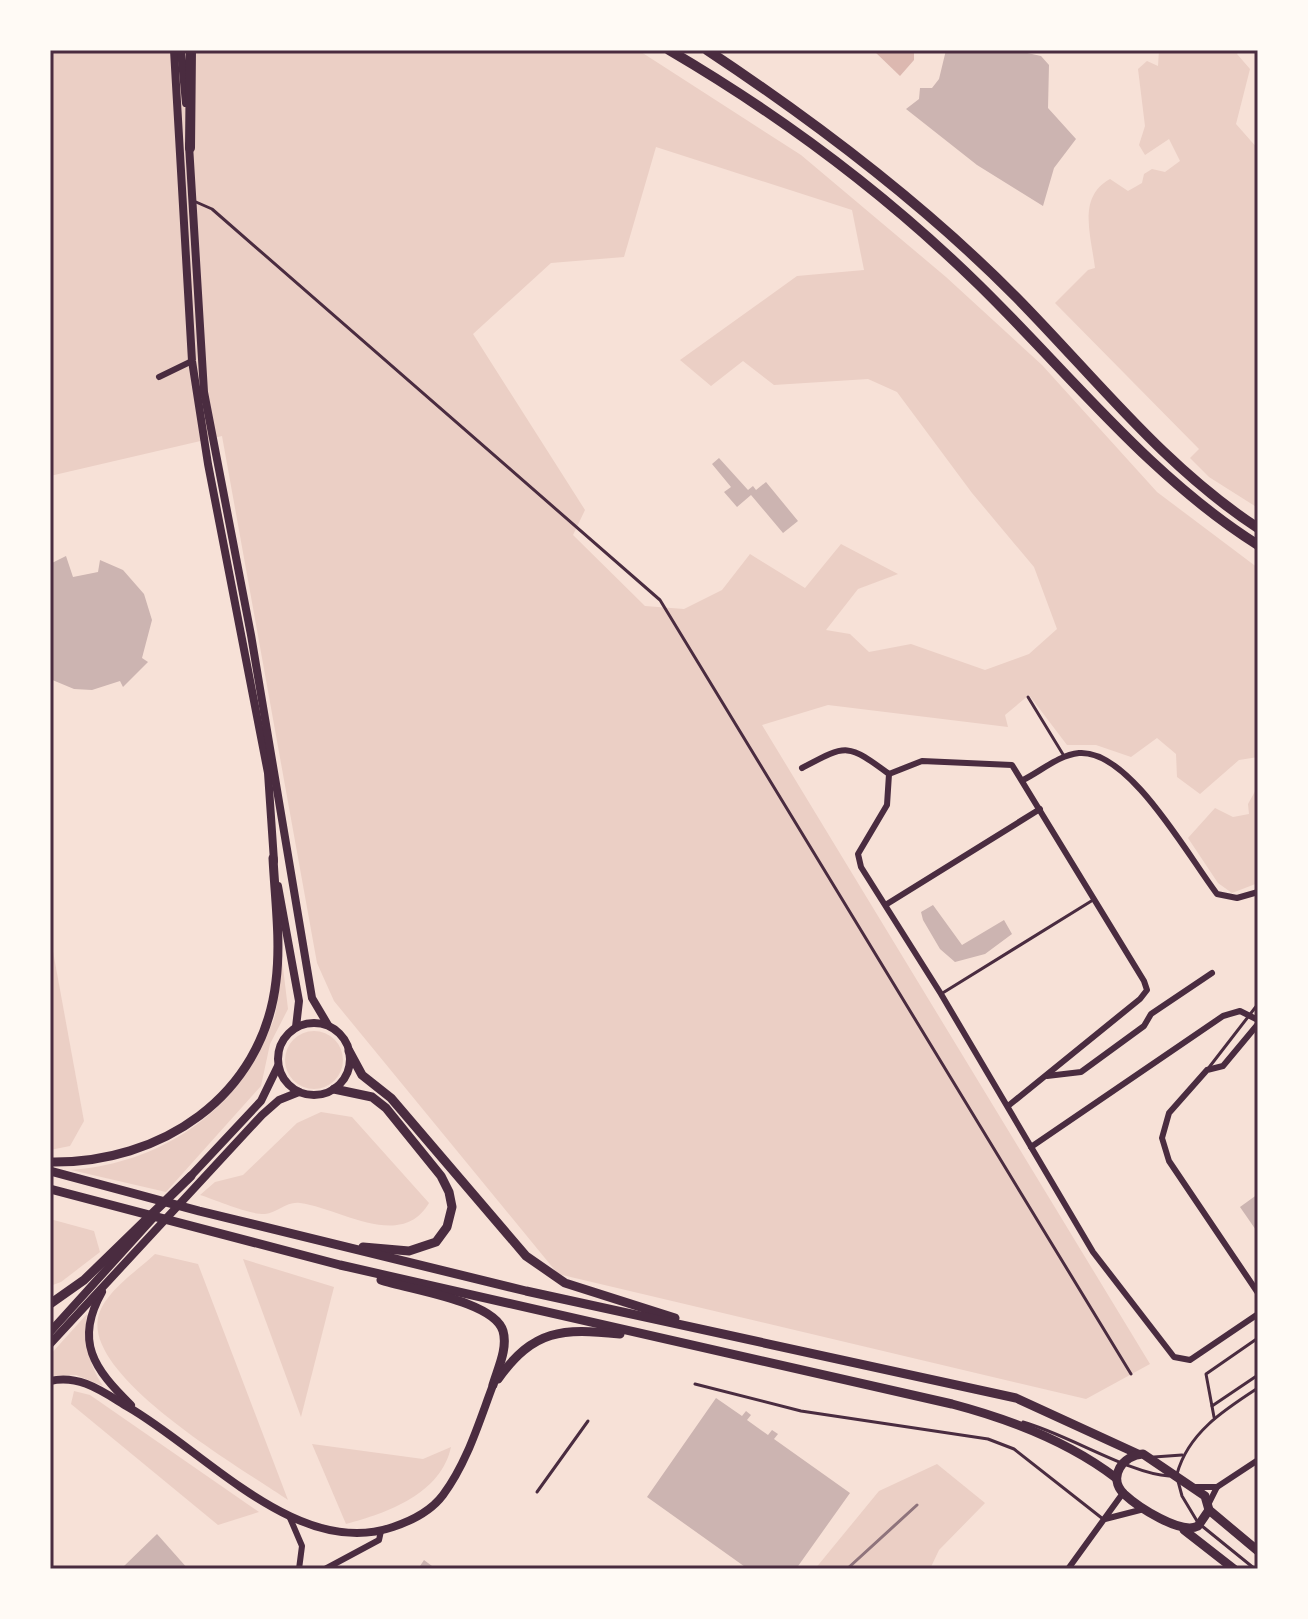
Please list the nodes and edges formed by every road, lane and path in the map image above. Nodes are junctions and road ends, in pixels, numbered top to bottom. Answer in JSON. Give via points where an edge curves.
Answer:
{"nodes":[{"id":1,"x":174,"y":50,"type":"edge"},
{"id":2,"x":181,"y":50,"type":"edge"},
{"id":3,"x":191,"y":50,"type":"edge"},
{"id":4,"x":669,"y":50,"type":"edge"},
{"id":5,"x":707,"y":50,"type":"edge"},
{"id":6,"x":190,"y":148,"type":"junction"},
{"id":7,"x":192,"y":201,"type":"junction"},
{"id":8,"x":192,"y":361,"type":"junction"},
{"id":9,"x":159,"y":377,"type":"dead end"},
{"id":10,"x":1258,"y":528,"type":"edge"},
{"id":11,"x":1258,"y":545,"type":"edge"},
{"id":12,"x":1028,"y":697,"type":"dead end"},
{"id":13,"x":1064,"y":756,"type":"junction"},
{"id":14,"x":802,"y":768,"type":"dead end"},
{"id":15,"x":889,"y":774,"type":"junction"},
{"id":16,"x":1023,"y":780,"type":"junction"},
{"id":17,"x":1040,"y":809,"type":"junction"},
{"id":18,"x":273,"y":858,"type":"junction"},
{"id":19,"x":1258,"y":892,"type":"edge"},
{"id":20,"x":1093,"y":900,"type":"junction"},
{"id":21,"x":887,"y":904,"type":"junction"},
{"id":22,"x":1212,"y":973,"type":"dead end"},
{"id":23,"x":941,"y":994,"type":"junction"},
{"id":24,"x":1258,"y":1004,"type":"edge"},
{"id":25,"x":1251,"y":1013,"type":"junction"},
{"id":26,"x":1258,"y":1022,"type":"edge"},
{"id":27,"x":328,"y":1025,"type":"junction"},
{"id":28,"x":296,"y":1027,"type":"junction"},
{"id":29,"x":349,"y":1051,"type":"junction"},
{"id":30,"x":278,"y":1066,"type":"junction"},
{"id":31,"x":1207,"y":1070,"type":"junction"},
{"id":32,"x":1047,"y":1076,"type":"junction"},
{"id":33,"x":334,"y":1089,"type":"junction"},
{"id":34,"x":299,"y":1092,"type":"junction"},
{"id":35,"x":1008,"y":1106,"type":"junction"},
{"id":36,"x":1031,"y":1147,"type":"junction"},
{"id":37,"x":50,"y":1162,"type":"edge"},
{"id":38,"x":50,"y":1171,"type":"edge"},
{"id":39,"x":191,"y":1176,"type":"junction"},
{"id":40,"x":50,"y":1189,"type":"edge"},
{"id":41,"x":50,"y":1195,"type":"edge"},
{"id":42,"x":118,"y":1206,"type":"junction"},
{"id":43,"x":326,"y":1243,"type":"junction"},
{"id":44,"x":340,"y":1265,"type":"junction"},
{"id":45,"x":116,"y":1271,"type":"junction"},
{"id":46,"x":1258,"y":1293,"type":"edge"},
{"id":47,"x":50,"y":1304,"type":"edge"},
{"id":48,"x":1258,"y":1314,"type":"edge"},
{"id":49,"x":50,"y":1332,"type":"edge"},
{"id":50,"x":727,"y":1335,"type":"junction"},
{"id":51,"x":661,"y":1338,"type":"junction"},
{"id":52,"x":1258,"y":1338,"type":"edge"},
{"id":53,"x":50,"y":1344,"type":"edge"},
{"id":54,"x":1131,"y":1374,"type":"dead end"},
{"id":55,"x":1258,"y":1375,"type":"edge"},
{"id":56,"x":50,"y":1381,"type":"edge"},
{"id":57,"x":695,"y":1384,"type":"dead end"},
{"id":58,"x":493,"y":1385,"type":"junction"},
{"id":59,"x":1258,"y":1388,"type":"edge"},
{"id":60,"x":1212,"y":1406,"type":"junction"},
{"id":61,"x":140,"y":1413,"type":"junction"},
{"id":62,"x":992,"y":1415,"type":"junction"},
{"id":63,"x":1214,"y":1417,"type":"junction"},
{"id":64,"x":588,"y":1421,"type":"dead end"},
{"id":65,"x":1138,"y":1454,"type":"junction"},
{"id":66,"x":1182,"y":1455,"type":"junction"},
{"id":67,"x":1150,"y":1457,"type":"junction"},
{"id":68,"x":1258,"y":1460,"type":"edge"},
{"id":69,"x":1123,"y":1461,"type":"junction"},
{"id":70,"x":1176,"y":1475,"type":"junction"},
{"id":71,"x":1116,"y":1478,"type":"junction"},
{"id":72,"x":1195,"y":1487,"type":"junction"},
{"id":73,"x":1217,"y":1487,"type":"junction"},
{"id":74,"x":537,"y":1492,"type":"dead end"},
{"id":75,"x":1123,"y":1493,"type":"junction"},
{"id":76,"x":1209,"y":1507,"type":"junction"},
{"id":77,"x":1147,"y":1508,"type":"junction"},
{"id":78,"x":290,"y":1518,"type":"junction"},
{"id":79,"x":1105,"y":1519,"type":"junction"},
{"id":80,"x":1200,"y":1524,"type":"junction"},
{"id":81,"x":1184,"y":1530,"type":"junction"},
{"id":82,"x":381,"y":1531,"type":"junction"},
{"id":83,"x":1258,"y":1551,"type":"edge"},
{"id":84,"x":299,"y":1569,"type":"edge"},
{"id":85,"x":325,"y":1569,"type":"edge"},
{"id":86,"x":1068,"y":1569,"type":"edge"},
{"id":87,"x":1234,"y":1569,"type":"edge"},
{"id":88,"x":1255,"y":1569,"type":"edge"}],
"edges":[{"from":1,"to":8,"type":"main road"},
{"from":2,"to":6,"type":"main road"},
{"from":3,"to":6,"type":"highway"},
{"from":4,"to":11,"type":"highway","via":[[782,123],[935,244],[1145,456],[1193,499]]},
{"from":5,"to":10,"type":"highway","via":[[803,115],[915,204],[1014,295],[1161,450]]},
{"from":6,"to":7,"type":"main road"},
{"from":7,"to":27,"type":"main road","via":[[199,345],[210,433],[251,635],[312,998]]},
{"from":7,"to":54,"type":"lane","via":[[212,209],[660,600]]},
{"from":8,"to":9,"type":"street"},
{"from":8,"to":18,"type":"main road","via":[[268,773]]},
{"from":12,"to":13,"type":"lane"},
{"from":13,"to":16,"type":"street"},
{"from":13,"to":19,"type":"street","via":[[1105,757],[1132,776],[1217,894],[1237,898]]},
{"from":14,"to":15,"type":"street","via":[[838,749],[859,752]]},
{"from":15,"to":16,"type":"street","via":[[936,761],[1012,765]]},
{"from":15,"to":21,"type":"street","via":[[887,805],[858,854]]},
{"from":16,"to":17,"type":"street"},
{"from":17,"to":20,"type":"street"},
{"from":17,"to":21,"type":"street"},
{"from":18,"to":28,"type":"main road","via":[[299,1001]]},
{"from":18,"to":37,"type":"main road","via":[[276,980],[267,1020],[247,1065],[206,1111],[153,1145],[117,1157]]},
{"from":20,"to":23,"type":"lane"},
{"from":20,"to":32,"type":"street","via":[[1147,990]]},
{"from":21,"to":23,"type":"street"},
{"from":22,"to":32,"type":"street","via":[[1151,1014],[1144,1026],[1081,1072]]},
{"from":23,"to":35,"type":"street"},
{"from":24,"to":25,"type":"lane"},
{"from":25,"to":26,"type":"street"},
{"from":25,"to":31,"type":"lane"},
{"from":25,"to":36,"type":"street","via":[[1223,1016]]},
{"from":26,"to":31,"type":"street","via":[[1223,1066]]},
{"from":27,"to":28,"type":"main road"},
{"from":27,"to":29,"type":"main road"},
{"from":28,"to":30,"type":"main road","via":[[281,1043]]},
{"from":29,"to":33,"type":"main road","via":[[347,1072]]},
{"from":29,"to":50,"type":"main road","via":[[362,1075],[391,1098],[526,1256],[565,1283]]},
{"from":30,"to":34,"type":"main road"},
{"from":30,"to":39,"type":"main road","via":[[261,1101]]},
{"from":31,"to":46,"type":"street","via":[[1169,1113],[1163,1146],[1173,1169]]},
{"from":32,"to":35,"type":"street"},
{"from":33,"to":34,"type":"main road","via":[[317,1095]]},
{"from":33,"to":43,"type":"main road","via":[[372,1097],[386,1108],[441,1176],[452,1207],[447,1227],[423,1249]]},
{"from":34,"to":45,"type":"main road","via":[[262,1115]]},
{"from":35,"to":36,"type":"street"},
{"from":36,"to":48,"type":"street","via":[[1093,1252],[1174,1357],[1190,1360]]},
{"from":38,"to":43,"type":"main road"},
{"from":39,"to":47,"type":"main road","via":[[84,1280]]},
{"from":39,"to":49,"type":"main road"},
{"from":40,"to":42,"type":"main road"},
{"from":41,"to":42,"type":"main road"},
{"from":42,"to":44,"type":"main road"},
{"from":43,"to":50,"type":"main road"},
{"from":44,"to":51,"type":"main road"},
{"from":44,"to":58,"type":"main road","via":[[487,1311],[503,1329]]},
{"from":45,"to":53,"type":"main road"},
{"from":45,"to":61,"type":"main road","via":[[91,1314],[88,1335],[100,1374]]},
{"from":50,"to":65,"type":"main road","via":[[1016,1398]]},
{"from":51,"to":58,"type":"main road","via":[[573,1329],[554,1333],[514,1356]]},
{"from":51,"to":62,"type":"main road"},
{"from":52,"to":60,"type":"lane","via":[[1206,1374]]},
{"from":55,"to":60,"type":"lane"},
{"from":56,"to":61,"type":"main road","via":[[91,1385]]},
{"from":57,"to":79,"type":"lane","via":[[801,1411],[988,1439],[1014,1449]]},
{"from":58,"to":82,"type":"main road","via":[[460,1469],[441,1498],[412,1520]]},
{"from":59,"to":63,"type":"lane"},
{"from":60,"to":63,"type":"lane"},
{"from":61,"to":78,"type":"main road"},
{"from":62,"to":69,"type":"lane","via":[[1059,1433]]},
{"from":62,"to":71,"type":"main road","via":[[1078,1452]]},
{"from":63,"to":66,"type":"lane"},
{"from":64,"to":74,"type":"lane"},
{"from":65,"to":67,"type":"main road"},
{"from":65,"to":69,"type":"main road"},
{"from":66,"to":67,"type":"lane"},
{"from":66,"to":70,"type":"lane"},
{"from":67,"to":70,"type":"main road"},
{"from":68,"to":73,"type":"street"},
{"from":69,"to":70,"type":"lane","via":[[1151,1474]]},
{"from":69,"to":71,"type":"main road"},
{"from":70,"to":72,"type":"main road"},
{"from":70,"to":80,"type":"lane","via":[[1186,1506]]},
{"from":71,"to":75,"type":"main road"},
{"from":72,"to":73,"type":"street"},
{"from":72,"to":76,"type":"main road"},
{"from":73,"to":76,"type":"street"},
{"from":75,"to":77,"type":"main road"},
{"from":75,"to":79,"type":"street"},
{"from":76,"to":80,"type":"main road"},
{"from":76,"to":83,"type":"main road"},
{"from":77,"to":79,"type":"street"},
{"from":77,"to":81,"type":"main road"},
{"from":78,"to":82,"type":"main road","via":[[338,1534]]},
{"from":78,"to":84,"type":"street","via":[[302,1546]]},
{"from":79,"to":86,"type":"street"},
{"from":80,"to":81,"type":"main road"},
{"from":80,"to":88,"type":"lane"},
{"from":81,"to":87,"type":"main road"},
{"from":82,"to":85,"type":"street","via":[[379,1540]]}]}
